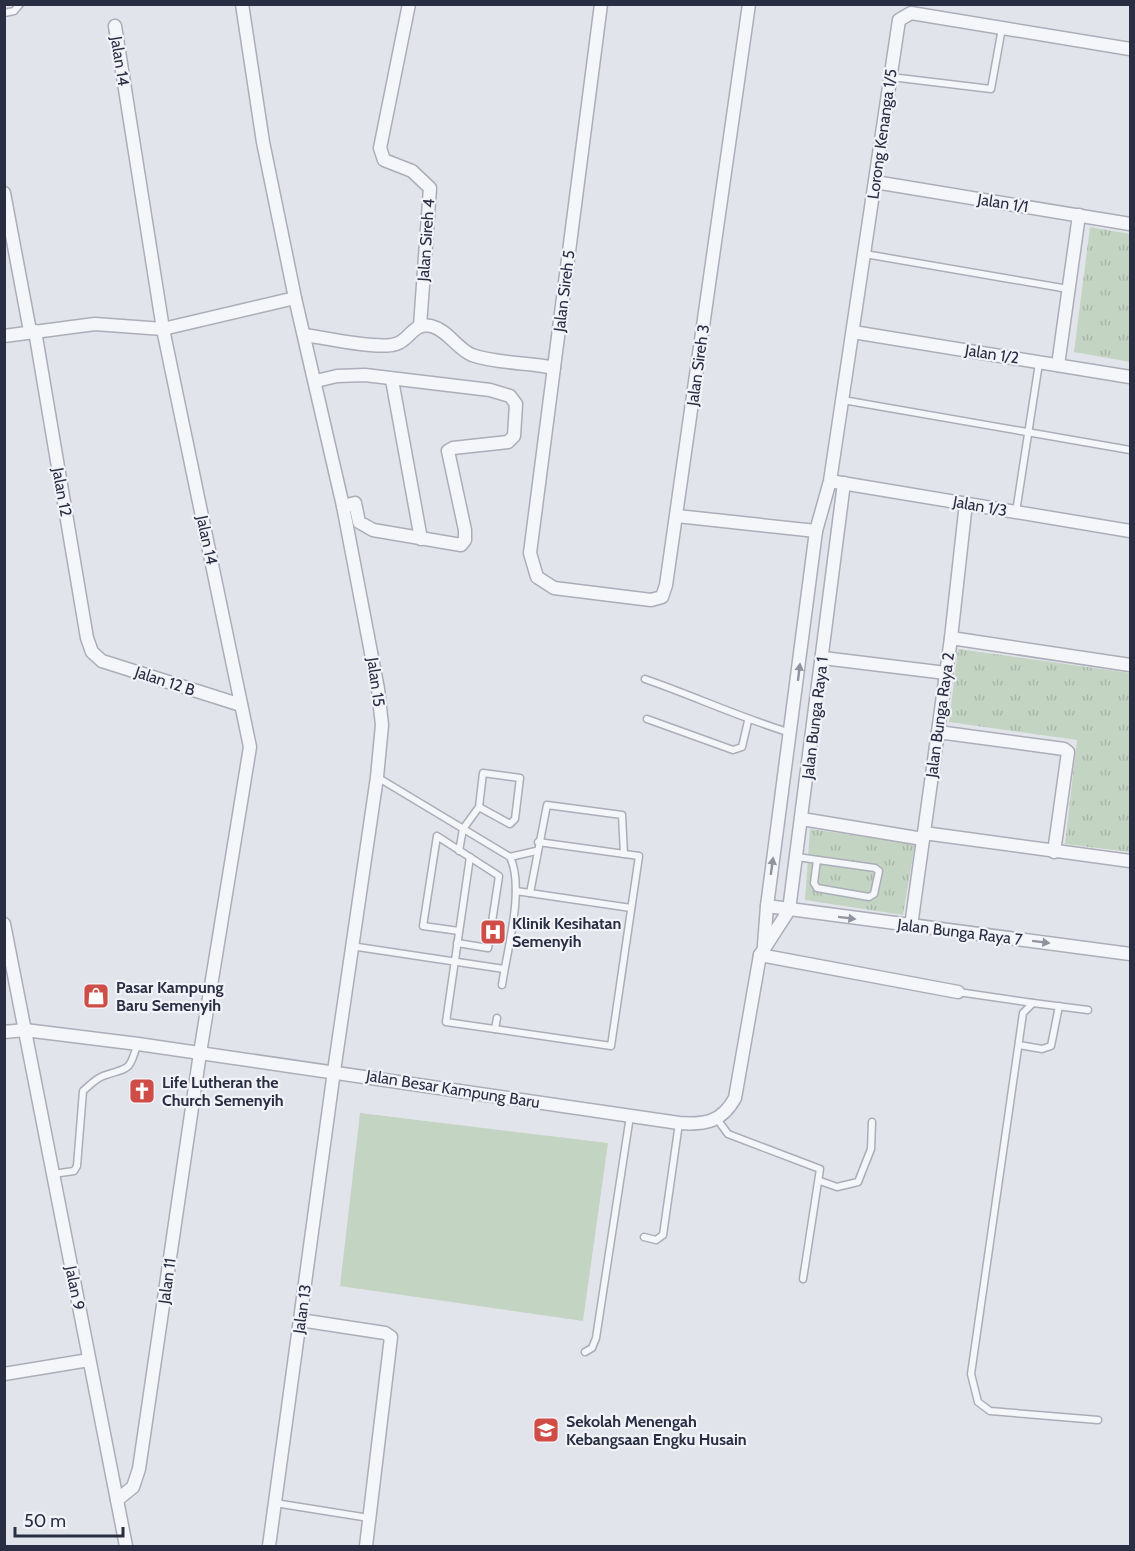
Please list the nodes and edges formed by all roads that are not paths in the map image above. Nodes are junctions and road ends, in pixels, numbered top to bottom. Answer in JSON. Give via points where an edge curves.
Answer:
{"nodes":[{"id":1,"x":20,"y":4,"type":"edge"},
{"id":2,"x":242,"y":4,"type":"edge"},
{"id":3,"x":409,"y":4,"type":"edge"},
{"id":4,"x":601,"y":4,"type":"edge"},
{"id":5,"x":749,"y":4,"type":"edge"},
{"id":6,"x":4,"y":13,"type":"edge"},
{"id":7,"x":115,"y":26,"type":"dead end"},
{"id":8,"x":1002,"y":28,"type":"junction"},
{"id":9,"x":1131,"y":49,"type":"edge"},
{"id":10,"x":890,"y":77,"type":"junction"},
{"id":11,"x":875,"y":182,"type":"junction"},
{"id":12,"x":4,"y":193,"type":"edge"},
{"id":13,"x":1079,"y":215,"type":"junction"},
{"id":14,"x":1131,"y":224,"type":"edge"},
{"id":15,"x":865,"y":254,"type":"junction"},
{"id":16,"x":1068,"y":289,"type":"junction"},
{"id":17,"x":295,"y":298,"type":"junction"},
{"id":18,"x":420,"y":326,"type":"junction"},
{"id":19,"x":163,"y":329,"type":"junction"},
{"id":20,"x":33,"y":331,"type":"junction"},
{"id":21,"x":853,"y":332,"type":"junction"},
{"id":22,"x":305,"y":335,"type":"junction"},
{"id":23,"x":4,"y":336,"type":"edge"},
{"id":24,"x":1040,"y":362,"type":"junction"},
{"id":25,"x":1058,"y":365,"type":"junction"},
{"id":26,"x":554,"y":368,"type":"junction"},
{"id":27,"x":1131,"y":377,"type":"edge"},
{"id":28,"x":392,"y":380,"type":"junction"},
{"id":29,"x":316,"y":381,"type":"junction"},
{"id":30,"x":843,"y":400,"type":"junction"},
{"id":31,"x":1028,"y":432,"type":"junction"},
{"id":32,"x":1131,"y":450,"type":"edge"},
{"id":33,"x":830,"y":481,"type":"junction"},
{"id":34,"x":844,"y":483,"type":"junction"},
{"id":35,"x":966,"y":503,"type":"junction"},
{"id":36,"x":343,"y":506,"type":"junction"},
{"id":37,"x":1016,"y":512,"type":"junction"},
{"id":38,"x":677,"y":516,"type":"junction"},
{"id":39,"x":816,"y":531,"type":"junction"},
{"id":40,"x":1131,"y":531,"type":"edge"},
{"id":41,"x":421,"y":539,"type":"junction"},
{"id":42,"x":537,"y":577,"type":"joint"},
{"id":43,"x":951,"y":638,"type":"junction"},
{"id":44,"x":92,"y":652,"type":"joint"},
{"id":45,"x":823,"y":658,"type":"junction"},
{"id":46,"x":1131,"y":664,"type":"edge"},
{"id":47,"x":946,"y":673,"type":"junction"},
{"id":48,"x":645,"y":679,"type":"dead end"},
{"id":49,"x":241,"y":705,"type":"junction"},
{"id":50,"x":647,"y":719,"type":"dead end"},
{"id":51,"x":748,"y":720,"type":"junction"},
{"id":52,"x":938,"y":732,"type":"junction"},
{"id":53,"x":791,"y":734,"type":"junction"},
{"id":54,"x":377,"y":777,"type":"junction"},
{"id":55,"x":479,"y":807,"type":"junction"},
{"id":56,"x":802,"y":819,"type":"junction"},
{"id":57,"x":463,"y":829,"type":"junction"},
{"id":58,"x":923,"y":836,"type":"junction"},
{"id":59,"x":538,"y":842,"type":"junction"},
{"id":60,"x":459,"y":850,"type":"junction"},
{"id":61,"x":536,"y":851,"type":"junction"},
{"id":62,"x":1054,"y":852,"type":"junction"},
{"id":63,"x":624,"y":854,"type":"junction"},
{"id":64,"x":470,"y":857,"type":"junction"},
{"id":65,"x":510,"y":857,"type":"junction"},
{"id":66,"x":797,"y":857,"type":"junction"},
{"id":67,"x":817,"y":860,"type":"junction"},
{"id":68,"x":1131,"y":861,"type":"edge"},
{"id":69,"x":516,"y":891,"type":"junction"},
{"id":70,"x":530,"y":893,"type":"junction"},
{"id":71,"x":767,"y":906,"type":"junction"},
{"id":72,"x":631,"y":908,"type":"junction"},
{"id":73,"x":789,"y":910,"type":"junction"},
{"id":74,"x":4,"y":924,"type":"edge"},
{"id":75,"x":911,"y":926,"type":"junction"},
{"id":76,"x":459,"y":931,"type":"junction"},
{"id":77,"x":457,"y":943,"type":"junction"},
{"id":78,"x":351,"y":946,"type":"junction"},
{"id":79,"x":762,"y":950,"type":"junction"},
{"id":80,"x":1131,"y":954,"type":"edge"},
{"id":81,"x":455,"y":961,"type":"junction"},
{"id":82,"x":504,"y":969,"type":"junction"},
{"id":83,"x":502,"y":984,"type":"dead end"},
{"id":84,"x":958,"y":992,"type":"joint"},
{"id":85,"x":1033,"y":1003,"type":"junction"},
{"id":86,"x":1059,"y":1006,"type":"junction"},
{"id":87,"x":1088,"y":1010,"type":"dead end"},
{"id":88,"x":497,"y":1018,"type":"dead end"},
{"id":89,"x":495,"y":1029,"type":"junction"},
{"id":90,"x":26,"y":1030,"type":"junction"},
{"id":91,"x":4,"y":1032,"type":"edge"},
{"id":92,"x":138,"y":1044,"type":"junction"},
{"id":93,"x":1019,"y":1045,"type":"junction"},
{"id":94,"x":200,"y":1053,"type":"junction"},
{"id":95,"x":334,"y":1071,"type":"junction"},
{"id":96,"x":630,"y":1116,"type":"junction"},
{"id":97,"x":717,"y":1119,"type":"junction"},
{"id":98,"x":872,"y":1122,"type":"dead end"},
{"id":99,"x":680,"y":1123,"type":"junction"},
{"id":100,"x":53,"y":1174,"type":"junction"},
{"id":101,"x":820,"y":1181,"type":"junction"},
{"id":102,"x":644,"y":1238,"type":"dead end"},
{"id":103,"x":803,"y":1279,"type":"dead end"},
{"id":104,"x":300,"y":1320,"type":"junction"},
{"id":105,"x":585,"y":1352,"type":"dead end"},
{"id":106,"x":88,"y":1360,"type":"junction"},
{"id":107,"x":4,"y":1374,"type":"edge"},
{"id":108,"x":1098,"y":1420,"type":"dead end"},
{"id":109,"x":117,"y":1500,"type":"junction"},
{"id":110,"x":275,"y":1503,"type":"junction"},
{"id":111,"x":370,"y":1518,"type":"junction"},
{"id":112,"x":126,"y":1546,"type":"edge"},
{"id":113,"x":269,"y":1546,"type":"edge"},
{"id":114,"x":366,"y":1546,"type":"edge"}],
"edges":[{"from":1,"to":6,"type":"lane","via":[[14,11]]},
{"from":2,"to":17,"type":"street","name":"Jalan 15","via":[[263,142]]},
{"from":3,"to":18,"type":"street","name":"Jalan Sireh 4","via":[[380,148],[384,160],[412,171],[430,188]]},
{"from":4,"to":26,"type":"street","name":"Jalan Sireh 5"},
{"from":5,"to":38,"type":"street","name":"Jalan Sireh 3"},
{"from":7,"to":19,"type":"street","name":"Jalan 14"},
{"from":8,"to":9,"type":"street","name":"Lorong Kenanga 1/5"},
{"from":8,"to":10,"type":"street","name":"Lorong Kenanga 1/5","via":[[906,15],[897,27]]},
{"from":8,"to":10,"type":"lane","via":[[991,89]]},
{"from":10,"to":11,"type":"street","name":"Lorong Kenanga 1/5"},
{"from":11,"to":13,"type":"street","name":"Jalan 1/1"},
{"from":11,"to":15,"type":"street","name":"Lorong Kenanga 1/5"},
{"from":12,"to":20,"type":"street","name":"Jalan 12"},
{"from":13,"to":14,"type":"street","name":"Jalan 1/1"},
{"from":13,"to":16,"type":"street"},
{"from":15,"to":16,"type":"lane"},
{"from":15,"to":21,"type":"street","name":"Lorong Kenanga 1/5"},
{"from":16,"to":25,"type":"street"},
{"from":17,"to":19,"type":"street"},
{"from":17,"to":22,"type":"street","name":"Jalan 15"},
{"from":18,"to":22,"type":"street","via":[[398,344]]},
{"from":18,"to":26,"type":"street","via":[[440,330],[469,354]]},
{"from":19,"to":20,"type":"street","via":[[95,324]]},
{"from":19,"to":49,"type":"street","name":"Jalan 14"},
{"from":20,"to":23,"type":"street"},
{"from":20,"to":44,"type":"street","name":"Jalan 12"},
{"from":21,"to":24,"type":"street","name":"Jalan 1/2"},
{"from":21,"to":30,"type":"street","name":"Lorong Kenanga 1/5"},
{"from":22,"to":29,"type":"street","name":"Jalan 15"},
{"from":24,"to":25,"type":"street","name":"Jalan 1/2"},
{"from":24,"to":31,"type":"lane"},
{"from":25,"to":27,"type":"street","name":"Jalan 1/2"},
{"from":26,"to":42,"type":"street","name":"Jalan Sireh 5","via":[[530,553]]},
{"from":28,"to":29,"type":"street","via":[[365,375]]},
{"from":28,"to":41,"type":"street"},
{"from":28,"to":41,"type":"street","via":[[490,390],[510,396],[516,404],[514,436],[508,442],[448,451],[465,540],[461,545]]},
{"from":29,"to":36,"type":"street","name":"Jalan 15"},
{"from":30,"to":31,"type":"lane"},
{"from":30,"to":33,"type":"street","name":"Lorong Kenanga 1/5"},
{"from":31,"to":32,"type":"lane"},
{"from":31,"to":37,"type":"lane"},
{"from":33,"to":34,"type":"street","name":"Jalan 1/3"},
{"from":33,"to":39,"type":"street","name":"Lorong Kenanga 1/5"},
{"from":34,"to":35,"type":"street","name":"Jalan 1/3"},
{"from":34,"to":45,"type":"street","name":"Jalan Bunga Raya 1"},
{"from":35,"to":37,"type":"street","name":"Jalan 1/3"},
{"from":35,"to":43,"type":"street","name":"Jalan Bunga Raya 2"},
{"from":36,"to":41,"type":"street","via":[[355,503],[358,522],[374,530]]},
{"from":36,"to":54,"type":"street","name":"Jalan 15","via":[[378,689],[382,725]]},
{"from":37,"to":40,"type":"street","name":"Jalan 1/3"},
{"from":38,"to":39,"type":"street"},
{"from":38,"to":42,"type":"street","name":"Jalan Sireh 3","via":[[662,597],[651,600],[554,588]]},
{"from":53,"to":39,"type":"street","name":"Lorong Kenanga 1/5","one_way":true},
{"from":43,"to":46,"type":"street"},
{"from":43,"to":47,"type":"street","name":"Jalan Bunga Raya 2"},
{"from":44,"to":49,"type":"street","name":"Jalan 12 B","via":[[102,661]]},
{"from":45,"to":47,"type":"street"},
{"from":45,"to":56,"type":"street","name":"Jalan Bunga Raya 1"},
{"from":47,"to":52,"type":"street","name":"Jalan Bunga Raya 2"},
{"from":48,"to":51,"type":"lane"},
{"from":49,"to":94,"type":"street","name":"Jalan 14","via":[[250,747]]},
{"from":50,"to":51,"type":"lane","via":[[733,750],[742,747]]},
{"from":51,"to":53,"type":"lane"},
{"from":52,"to":58,"type":"street","name":"Jalan Bunga Raya 2"},
{"from":52,"to":62,"type":"street","via":[[1068,752]]},
{"from":71,"to":53,"type":"street","name":"Lorong Kenanga 1/5","one_way":true},
{"from":54,"to":57,"type":"lane"},
{"from":54,"to":78,"type":"street","name":"Jalan 15"},
{"from":55,"to":55,"type":"lane","via":[[483,773],[520,778],[515,819],[510,824]]},
{"from":55,"to":57,"type":"lane"},
{"from":56,"to":58,"type":"street"},
{"from":56,"to":66,"type":"street","name":"Jalan Bunga Raya 1"},
{"from":57,"to":60,"type":"lane"},
{"from":57,"to":65,"type":"lane"},
{"from":58,"to":62,"type":"street"},
{"from":58,"to":75,"type":"street","name":"Jalan Bunga Raya 2"},
{"from":59,"to":61,"type":"lane"},
{"from":59,"to":63,"type":"lane"},
{"from":59,"to":63,"type":"lane","via":[[547,805],[622,814]]},
{"from":60,"to":64,"type":"lane"},
{"from":60,"to":76,"type":"lane","via":[[437,836],[423,926]]},
{"from":61,"to":65,"type":"lane"},
{"from":61,"to":70,"type":"lane"},
{"from":62,"to":68,"type":"street"},
{"from":63,"to":72,"type":"lane","via":[[639,856]]},
{"from":64,"to":76,"type":"lane"},
{"from":64,"to":77,"type":"lane","via":[[499,876],[488,948]]},
{"from":65,"to":69,"type":"lane","via":[[516,869]]},
{"from":66,"to":67,"type":"lane"},
{"from":66,"to":73,"type":"street","name":"Jalan Bunga Raya 1"},
{"from":67,"to":67,"type":"lane","via":[[875,868],[879,871],[874,894],[869,897],[817,888]]},
{"from":69,"to":70,"type":"lane"},
{"from":69,"to":82,"type":"lane"},
{"from":70,"to":72,"type":"lane"},
{"from":71,"to":73,"type":"street","name":"Jalan Bunga Raya 7"},
{"from":71,"to":79,"type":"street","name":"Lorong Kenanga 1/5"},
{"from":72,"to":89,"type":"lane","via":[[611,1046]]},
{"from":73,"to":75,"type":"street","name":"Jalan Bunga Raya 7","one_way":true},
{"from":73,"to":79,"type":"street","name":"Jalan Bunga Raya 1"},
{"from":74,"to":90,"type":"street","name":"Jalan 9"},
{"from":75,"to":80,"type":"street","name":"Jalan Bunga Raya 7","one_way":true},
{"from":76,"to":77,"type":"lane"},
{"from":77,"to":81,"type":"lane"},
{"from":78,"to":81,"type":"lane"},
{"from":78,"to":95,"type":"street","name":"Jalan 15"},
{"from":79,"to":84,"type":"street"},
{"from":79,"to":97,"type":"street","via":[[735,1098],[728,1111]]},
{"from":81,"to":82,"type":"lane"},
{"from":81,"to":89,"type":"lane","via":[[446,1022]]},
{"from":82,"to":83,"type":"lane"},
{"from":84,"to":85,"type":"lane"},
{"from":85,"to":86,"type":"lane"},
{"from":85,"to":93,"type":"lane","via":[[1023,1013]]},
{"from":86,"to":87,"type":"lane"},
{"from":86,"to":93,"type":"lane","via":[[1052,1046],[1042,1049]]},
{"from":88,"to":89,"type":"lane"},
{"from":90,"to":91,"type":"street","name":"Jalan Besar Kampung Baru"},
{"from":90,"to":92,"type":"street","name":"Jalan Besar Kampung Baru"},
{"from":90,"to":100,"type":"street","name":"Jalan 9"},
{"from":92,"to":94,"type":"street","name":"Jalan Besar Kampung Baru"},
{"from":92,"to":100,"type":"lane","via":[[132,1065],[102,1076],[83,1091],[77,1166],[74,1171]]},
{"from":93,"to":108,"type":"lane","via":[[971,1374],[978,1402],[990,1411]]},
{"from":94,"to":95,"type":"street","name":"Jalan Besar Kampung Baru"},
{"from":94,"to":109,"type":"street","name":"Jalan 11","via":[[139,1469],[133,1487]]},
{"from":95,"to":96,"type":"street","name":"Jalan Besar Kampung Baru"},
{"from":95,"to":104,"type":"street","name":"Jalan 13"},
{"from":96,"to":99,"type":"street","name":"Jalan Besar Kampung Baru"},
{"from":96,"to":105,"type":"lane","via":[[596,1338],[592,1348]]},
{"from":97,"to":99,"type":"street","name":"Jalan Besar Kampung Baru","via":[[702,1125]]},
{"from":97,"to":101,"type":"lane","via":[[728,1134],[818,1167]]},
{"from":98,"to":101,"type":"lane","via":[[871,1149],[858,1182],[837,1187]]},
{"from":99,"to":102,"type":"lane","via":[[663,1234],[656,1240]]},
{"from":100,"to":106,"type":"street","name":"Jalan 9"},
{"from":101,"to":103,"type":"lane"},
{"from":104,"to":110,"type":"street","name":"Jalan 13"},
{"from":104,"to":111,"type":"street","via":[[391,1337]]},
{"from":106,"to":107,"type":"street"},
{"from":106,"to":109,"type":"street","name":"Jalan 9"},
{"from":109,"to":112,"type":"street","name":"Jalan 9"},
{"from":110,"to":111,"type":"lane"},
{"from":110,"to":113,"type":"street","name":"Jalan 13"},
{"from":111,"to":114,"type":"street"}]}
